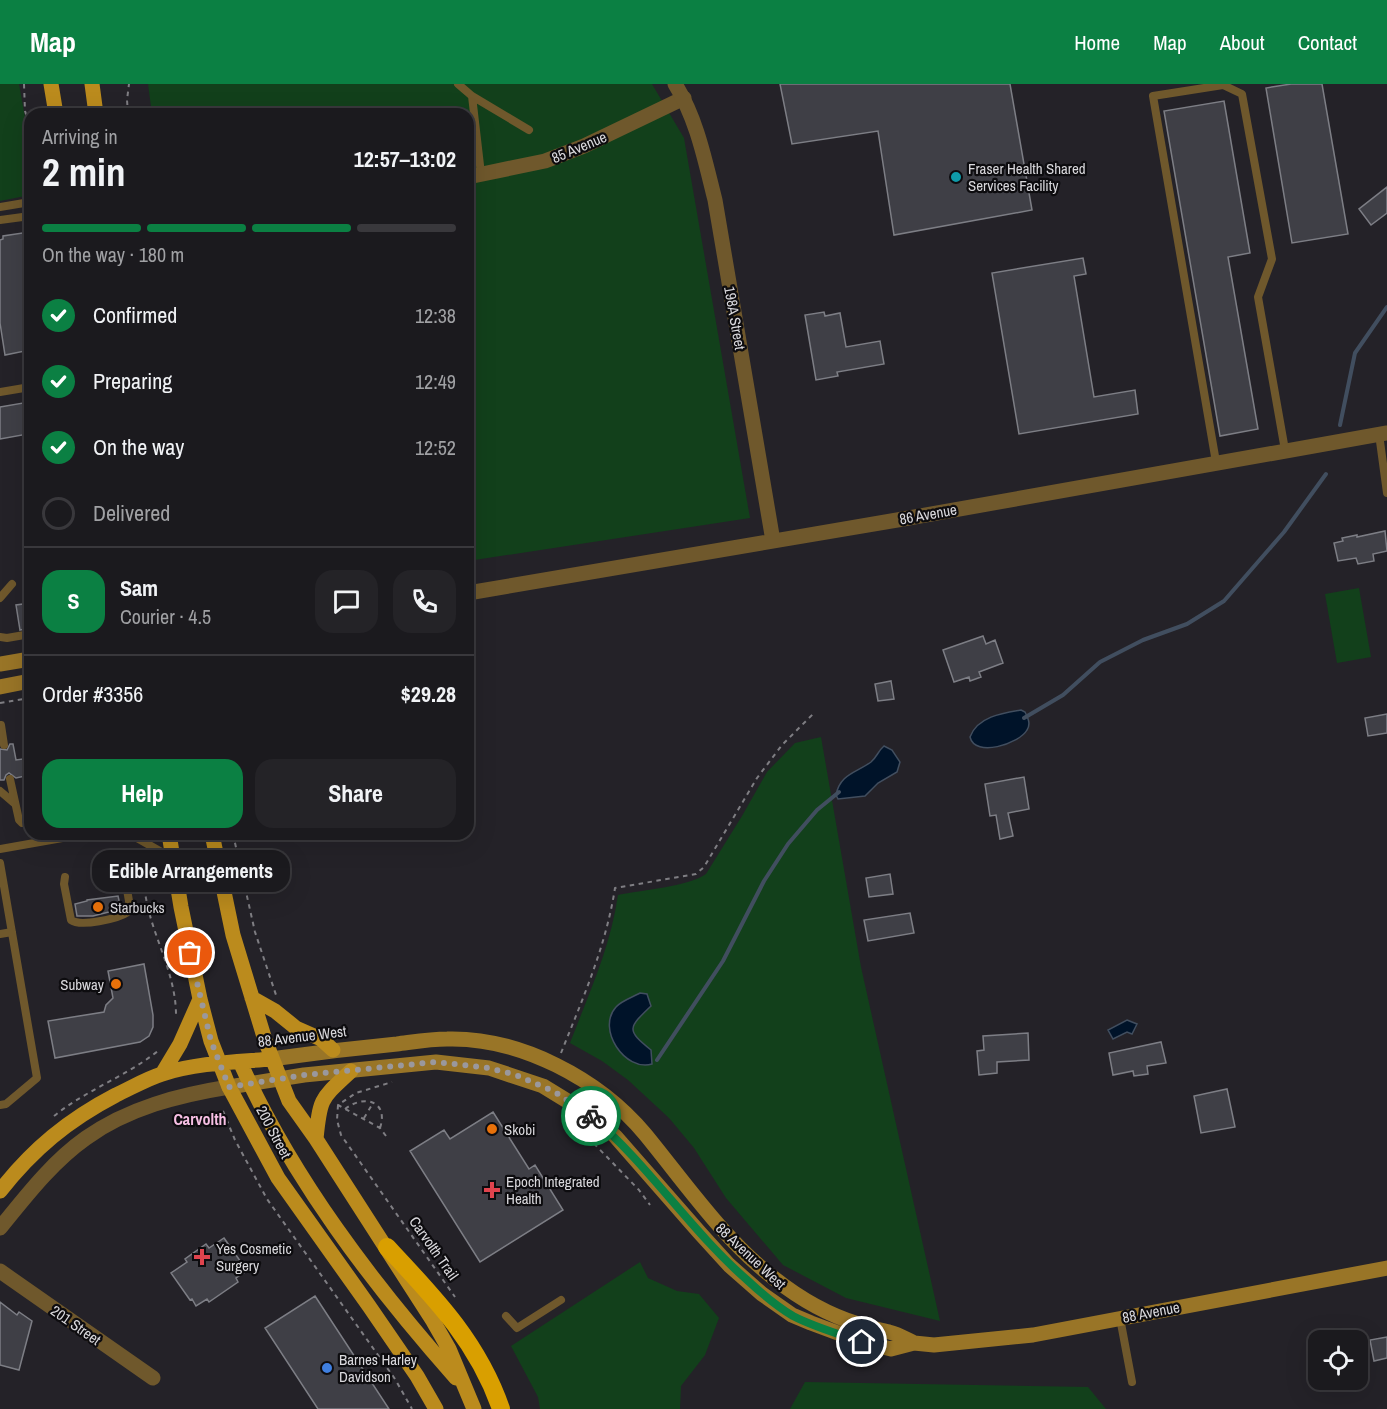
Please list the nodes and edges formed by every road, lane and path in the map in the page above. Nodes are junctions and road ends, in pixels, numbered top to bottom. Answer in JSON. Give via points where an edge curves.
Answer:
{"nodes":[{"id":1,"x":24,"y":84,"type":"edge"},
{"id":2,"x":51,"y":84,"type":"edge"},
{"id":3,"x":92,"y":84,"type":"edge"},
{"id":4,"x":129,"y":84,"type":"edge"},
{"id":5,"x":458,"y":84,"type":"edge"},
{"id":6,"x":675,"y":84,"type":"edge"},
{"id":7,"x":472,"y":96,"type":"junction"},
{"id":8,"x":684,"y":98,"type":"junction"},
{"id":9,"x":25,"y":108,"type":"edge"},
{"id":10,"x":55,"y":108,"type":"edge"},
{"id":11,"x":95,"y":108,"type":"edge"},
{"id":12,"x":128,"y":108,"type":"edge"},
{"id":13,"x":472,"y":108,"type":"edge"},
{"id":14,"x":529,"y":130,"type":"dead end"},
{"id":15,"x":474,"y":176,"type":"edge"},
{"id":16,"x":24,"y":203,"type":"edge"},
{"id":17,"x":0,"y":207,"type":"edge"},
{"id":18,"x":24,"y":217,"type":"edge"},
{"id":19,"x":0,"y":220,"type":"edge"},
{"id":20,"x":24,"y":388,"type":"edge"},
{"id":21,"x":0,"y":392,"type":"edge"},
{"id":22,"x":1383,"y":433,"type":"edge"},
{"id":23,"x":1285,"y":450,"type":"junction"},
{"id":24,"x":1216,"y":462,"type":"junction"},
{"id":25,"x":1387,"y":493,"type":"edge"},
{"id":26,"x":773,"y":541,"type":"junction"},
{"id":27,"x":12,"y":584,"type":"dead end"},
{"id":28,"x":474,"y":592,"type":"edge"},
{"id":29,"x":0,"y":598,"type":"edge"},
{"id":30,"x":24,"y":635,"type":"edge"},
{"id":31,"x":0,"y":637,"type":"edge"},
{"id":32,"x":24,"y":659,"type":"edge"},
{"id":33,"x":0,"y":664,"type":"edge"},
{"id":34,"x":24,"y":682,"type":"edge"},
{"id":35,"x":0,"y":687,"type":"edge"},
{"id":36,"x":24,"y":699,"type":"edge"},
{"id":37,"x":0,"y":703,"type":"edge"},
{"id":38,"x":815,"y":712,"type":"dead end"},
{"id":39,"x":1,"y":725,"type":"edge"},
{"id":40,"x":4,"y":745,"type":"dead end"},
{"id":41,"x":10,"y":779,"type":"dead end"},
{"id":42,"x":0,"y":791,"type":"edge"},
{"id":43,"x":14,"y":802,"type":"junction"},
{"id":44,"x":24,"y":823,"type":"edge"},
{"id":45,"x":51,"y":840,"type":"edge"},
{"id":46,"x":138,"y":840,"type":"edge"},
{"id":47,"x":143,"y":840,"type":"edge"},
{"id":48,"x":170,"y":840,"type":"edge"},
{"id":49,"x":213,"y":840,"type":"edge"},
{"id":50,"x":234,"y":840,"type":"edge"},
{"id":51,"x":0,"y":849,"type":"edge"},
{"id":52,"x":172,"y":858,"type":"junction"},
{"id":53,"x":0,"y":863,"type":"edge"},
{"id":54,"x":123,"y":867,"type":"dead end"},
{"id":55,"x":64,"y":877,"type":"dead end"},
{"id":56,"x":12,"y":932,"type":"junction"},
{"id":57,"x":0,"y":934,"type":"edge"},
{"id":58,"x":276,"y":997,"type":"dead end"},
{"id":59,"x":252,"y":998,"type":"junction"},
{"id":60,"x":200,"y":999,"type":"junction"},
{"id":61,"x":175,"y":1020,"type":"dead end"},
{"id":62,"x":333,"y":1050,"type":"junction"},
{"id":63,"x":561,"y":1054,"type":"dead end"},
{"id":64,"x":271,"y":1059,"type":"junction"},
{"id":65,"x":240,"y":1062,"type":"junction"},
{"id":66,"x":220,"y":1064,"type":"junction"},
{"id":67,"x":351,"y":1071,"type":"junction"},
{"id":68,"x":162,"y":1074,"type":"junction"},
{"id":69,"x":279,"y":1079,"type":"junction"},
{"id":70,"x":395,"y":1081,"type":"dead end"},
{"id":71,"x":250,"y":1085,"type":"junction"},
{"id":72,"x":229,"y":1087,"type":"junction"},
{"id":73,"x":334,"y":1102,"type":"dead end"},
{"id":74,"x":373,"y":1102,"type":"junction"},
{"id":75,"x":0,"y":1105,"type":"edge"},
{"id":76,"x":338,"y":1105,"type":"junction"},
{"id":77,"x":345,"y":1109,"type":"junction"},
{"id":78,"x":223,"y":1111,"type":"dead end"},
{"id":79,"x":363,"y":1119,"type":"junction"},
{"id":80,"x":570,"y":1119,"type":"dead end"},
{"id":81,"x":380,"y":1128,"type":"junction"},
{"id":82,"x":386,"y":1136,"type":"dead end"},
{"id":83,"x":316,"y":1139,"type":"junction"},
{"id":84,"x":0,"y":1191,"type":"edge"},
{"id":85,"x":650,"y":1205,"type":"dead end"},
{"id":86,"x":0,"y":1228,"type":"edge"},
{"id":87,"x":387,"y":1247,"type":"junction"},
{"id":88,"x":1387,"y":1268,"type":"edge"},
{"id":89,"x":0,"y":1271,"type":"edge"},
{"id":90,"x":561,"y":1300,"type":"dead end"},
{"id":91,"x":461,"y":1306,"type":"dead end"},
{"id":92,"x":506,"y":1316,"type":"dead end"},
{"id":93,"x":1120,"y":1318,"type":"junction"},
{"id":94,"x":914,"y":1343,"type":"junction"},
{"id":95,"x":153,"y":1378,"type":"dead end"},
{"id":96,"x":1132,"y":1382,"type":"dead end"},
{"id":97,"x":466,"y":1389,"type":"junction"},
{"id":98,"x":412,"y":1409,"type":"edge"},
{"id":99,"x":436,"y":1409,"type":"edge"},
{"id":100,"x":474,"y":1409,"type":"edge"},
{"id":101,"x":501,"y":1409,"type":"edge"}],
"edges":[{"from":1,"to":9,"type":"path"},
{"from":2,"to":10,"type":"main road"},
{"from":3,"to":11,"type":"main road"},
{"from":4,"to":12,"type":"path"},
{"from":5,"to":7,"type":"lane"},
{"from":6,"to":8,"type":"street","name":"198A Street"},
{"from":7,"to":13,"type":"lane"},
{"from":7,"to":14,"type":"lane"},
{"from":8,"to":15,"type":"street","name":"85 Avenue","via":[[584,147],[544,161]]},
{"from":8,"to":26,"type":"street","name":"198A Street","via":[[715,200]]},
{"from":16,"to":17,"type":"lane"},
{"from":18,"to":19,"type":"lane"},
{"from":20,"to":21,"type":"lane"},
{"from":22,"to":23,"type":"street","name":"86 Avenue"},
{"from":22,"to":25,"type":"lane"},
{"from":23,"to":24,"type":"street","name":"86 Avenue"},
{"from":23,"to":24,"type":"lane","via":[[1258,297],[1272,259],[1242,94],[1223,85],[1153,96]]},
{"from":24,"to":26,"type":"street","name":"86 Avenue"},
{"from":26,"to":28,"type":"street","name":"86 Avenue"},
{"from":27,"to":29,"type":"lane"},
{"from":30,"to":31,"type":"lane"},
{"from":32,"to":33,"type":"main road"},
{"from":34,"to":35,"type":"main road"},
{"from":36,"to":37,"type":"path"},
{"from":38,"to":63,"type":"path","via":[[782,745],[757,778],[705,867],[681,879],[615,888],[599,959]]},
{"from":39,"to":40,"type":"lane"},
{"from":41,"to":43,"type":"lane"},
{"from":42,"to":43,"type":"lane"},
{"from":43,"to":44,"type":"lane","via":[[19,820]]},
{"from":45,"to":51,"type":"lane"},
{"from":46,"to":61,"type":"path","via":[[149,912],[176,998]]},
{"from":47,"to":52,"type":"lane"},
{"from":48,"to":52,"type":"main road","name":"200 Street"},
{"from":49,"to":59,"type":"main road","name":"200 Street","via":[[233,934]]},
{"from":50,"to":58,"type":"path","via":[[255,932]]},
{"from":52,"to":60,"type":"main road","name":"200 Street"},
{"from":53,"to":56,"type":"lane"},
{"from":54,"to":55,"type":"lane","via":[[129,901],[128,912],[119,917],[74,923],[70,920]]},
{"from":56,"to":57,"type":"lane"},
{"from":56,"to":75,"type":"lane","via":[[37,1078]]},
{"from":59,"to":62,"type":"main road"},
{"from":59,"to":64,"type":"main road","name":"200 Street"},
{"from":60,"to":66,"type":"main road","name":"200 Street"},
{"from":60,"to":68,"type":"main road"},
{"from":62,"to":64,"type":"main road","name":"88 Avenue West"},
{"from":62,"to":94,"type":"main road","name":"88 Avenue West","via":[[448,1039],[513,1048],[555,1065],[617,1106],[644,1133],[704,1208],[775,1280],[830,1312]]},
{"from":64,"to":65,"type":"main road","name":"88 Avenue West"},
{"from":64,"to":69,"type":"main road","name":"200 Street"},
{"from":65,"to":66,"type":"main road","name":"88 Avenue West"},
{"from":65,"to":71,"type":"main road"},
{"from":66,"to":68,"type":"main road","name":"88 Avenue West"},
{"from":66,"to":72,"type":"main road","name":"200 Street"},
{"from":67,"to":69,"type":"main road","name":"88 Avenue West"},
{"from":67,"to":83,"type":"main road","via":[[325,1096],[319,1108]]},
{"from":67,"to":94,"type":"main road","name":"88 Avenue West","via":[[436,1062],[489,1068],[543,1086],[566,1098],[615,1136],[729,1265],[792,1315],[891,1349]]},
{"from":68,"to":84,"type":"main road","name":"88 Avenue West","via":[[82,1113],[61,1128],[15,1171]]},
{"from":69,"to":71,"type":"main road","name":"88 Avenue West"},
{"from":69,"to":83,"type":"main road","name":"200 Street","via":[[289,1101]]},
{"from":70,"to":76,"type":"path","via":[[356,1093]]},
{"from":71,"to":72,"type":"main road","name":"88 Avenue West"},
{"from":71,"to":97,"type":"main road","via":[[293,1162],[351,1247],[412,1328]]},
{"from":72,"to":86,"type":"street","name":"88 Avenue West","via":[[143,1108],[86,1137],[31,1189]]},
{"from":72,"to":99,"type":"main road","name":"200 Street","via":[[278,1178]]},
{"from":73,"to":76,"type":"path"},
{"from":74,"to":77,"type":"path","via":[[359,1100]]},
{"from":74,"to":79,"type":"path"},
{"from":74,"to":81,"type":"path","via":[[381,1112]]},
{"from":76,"to":77,"type":"path"},
{"from":76,"to":91,"type":"path","name":"Carvolth Trail","via":[[341,1135]]},
{"from":77,"to":79,"type":"path"},
{"from":78,"to":98,"type":"path","via":[[267,1199],[395,1379]]},
{"from":79,"to":81,"type":"path"},
{"from":80,"to":85,"type":"path"},
{"from":81,"to":82,"type":"path"},
{"from":83,"to":87,"type":"main road","name":"200 Street"},
{"from":87,"to":97,"type":"main road","name":"200 Street","via":[[433,1321]]},
{"from":87,"to":101,"type":"highway","via":[[458,1327]]},
{"from":88,"to":93,"type":"main road","name":"88 Avenue"},
{"from":89,"to":95,"type":"street","name":"201 Street"},
{"from":90,"to":92,"type":"lane","via":[[517,1328]]},
{"from":93,"to":94,"type":"main road","name":"88 Avenue","via":[[994,1340]]},
{"from":93,"to":96,"type":"lane"},
{"from":97,"to":100,"type":"main road","name":"200 Street"}]}
